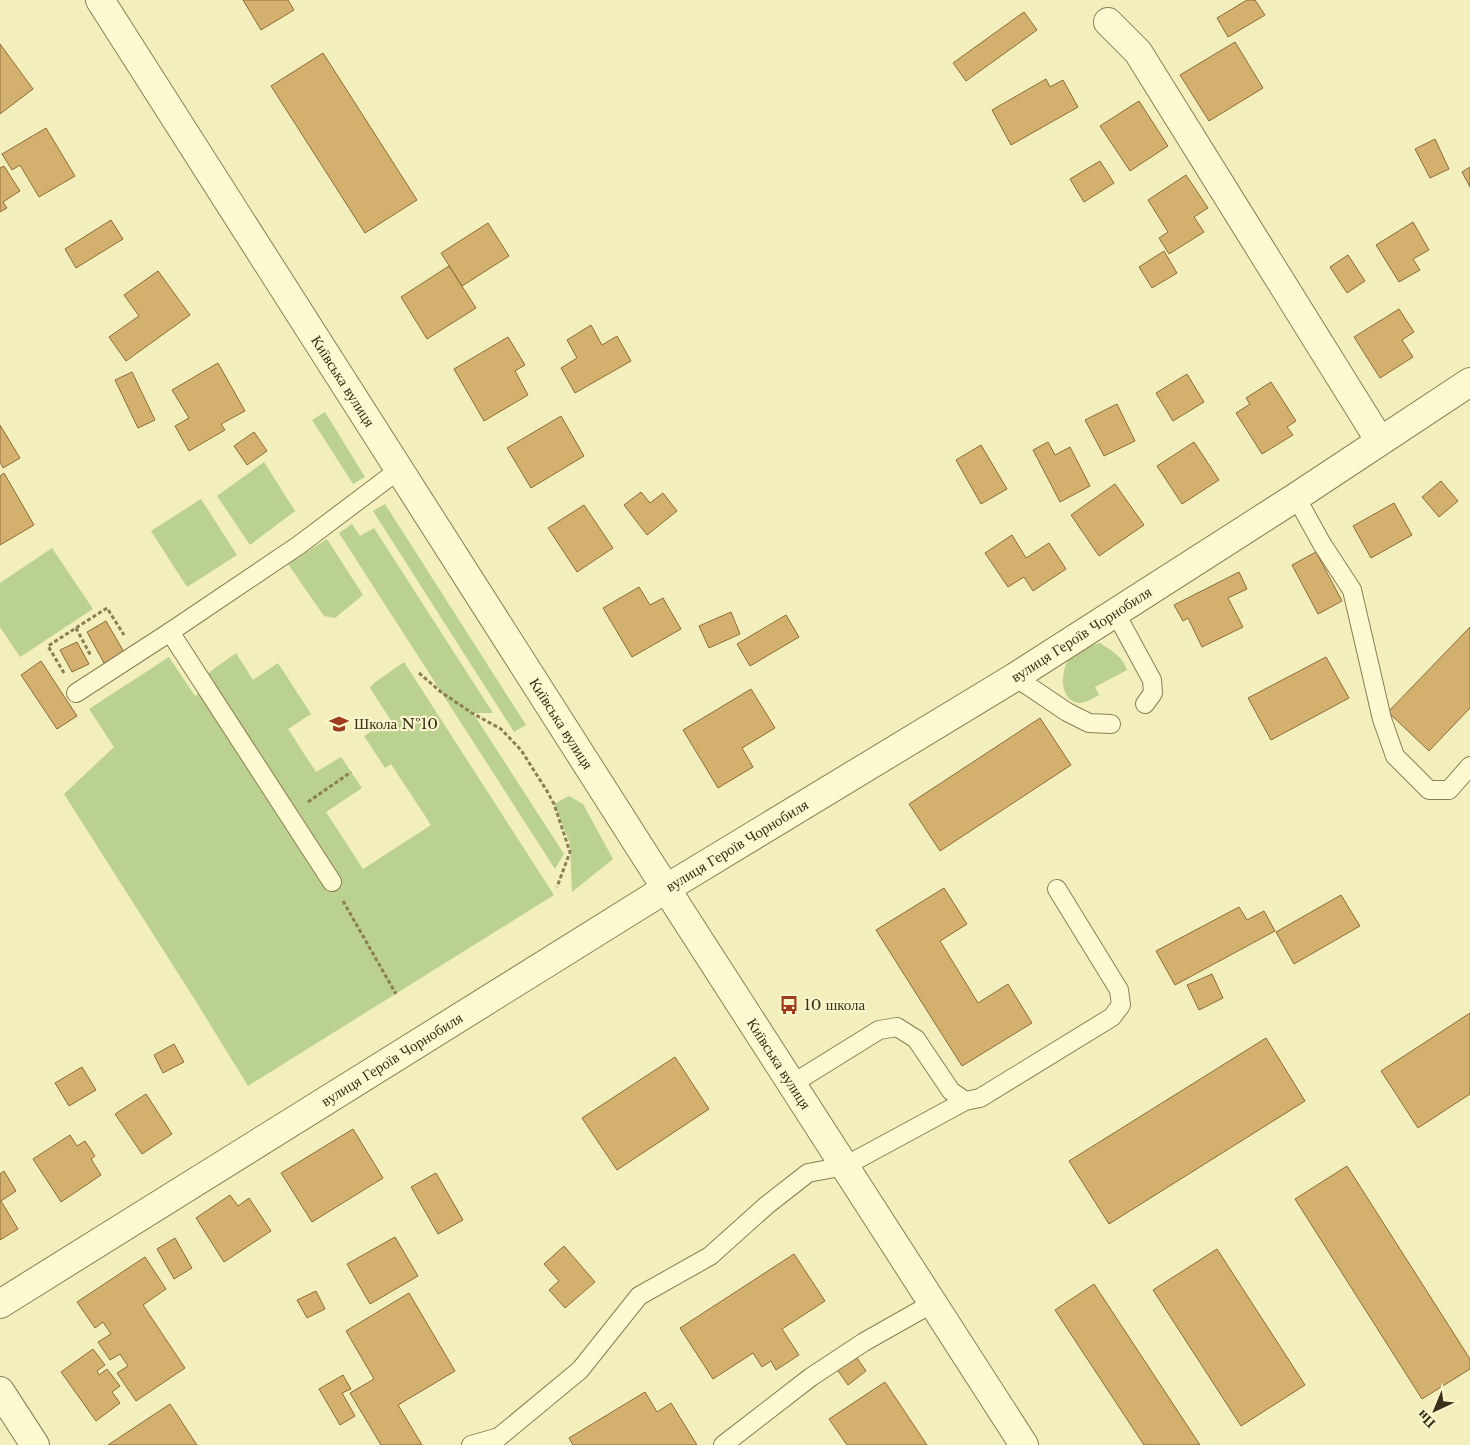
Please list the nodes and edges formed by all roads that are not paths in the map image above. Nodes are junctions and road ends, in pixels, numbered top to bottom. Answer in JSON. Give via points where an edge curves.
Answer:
{"nodes":[{"id":1,"x":100,"y":0,"type":"edge"},
{"id":2,"x":1108,"y":22,"type":"dead end"},
{"id":3,"x":1470,"y":382,"type":"edge"},
{"id":4,"x":1380,"y":441,"type":"junction"},
{"id":5,"x":400,"y":469,"type":"junction"},
{"id":6,"x":1296,"y":497,"type":"junction"},
{"id":7,"x":1115,"y":612,"type":"junction"},
{"id":8,"x":170,"y":632,"type":"junction"},
{"id":9,"x":1015,"y":677,"type":"junction"},
{"id":10,"x":76,"y":693,"type":"road end"},
{"id":11,"x":1145,"y":704,"type":"dead end"},
{"id":12,"x":1111,"y":724,"type":"dead end"},
{"id":13,"x":1470,"y":766,"type":"edge"},
{"id":14,"x":332,"y":882,"type":"road end"},
{"id":15,"x":667,"y":888,"type":"junction"},
{"id":16,"x":1057,"y":889,"type":"dead end"},
{"id":17,"x":792,"y":1084,"type":"junction"},
{"id":18,"x":966,"y":1101,"type":"junction"},
{"id":19,"x":845,"y":1166,"type":"junction"},
{"id":20,"x":933,"y":1303,"type":"junction"},
{"id":21,"x":0,"y":1304,"type":"edge"},
{"id":22,"x":0,"y":1391,"type":"edge"},
{"id":23,"x":35,"y":1445,"type":"edge"},
{"id":24,"x":471,"y":1445,"type":"edge"},
{"id":25,"x":723,"y":1445,"type":"edge"},
{"id":26,"x":1024,"y":1445,"type":"edge"}],
"edges":[{"from":1,"to":5,"type":"street","name":"Київська вулиця"},
{"from":2,"to":4,"type":"street","via":[[1138,52]]},
{"from":3,"to":4,"type":"street","name":"вулиця Героїв Чорнобиля"},
{"from":4,"to":6,"type":"street","name":"вулиця Героїв Чорнобиля"},
{"from":5,"to":8,"type":"lane","via":[[299,544]]},
{"from":5,"to":15,"type":"street","name":"Київська вулиця"},
{"from":6,"to":7,"type":"street","name":"вулиця Героїв Чорнобиля"},
{"from":6,"to":13,"type":"lane","via":[[1352,590],[1382,719],[1396,756],[1429,790],[1449,790]]},
{"from":7,"to":9,"type":"street","name":"вулиця Героїв Чорнобиля"},
{"from":7,"to":11,"type":"lane","via":[[1152,680],[1153,693]]},
{"from":8,"to":10,"type":"lane"},
{"from":8,"to":14,"type":"lane"},
{"from":9,"to":12,"type":"lane","via":[[1089,723]]},
{"from":9,"to":15,"type":"street","name":"вулиця Героїв Чорнобиля"},
{"from":15,"to":17,"type":"street","name":"Київська вулиця"},
{"from":15,"to":21,"type":"street","name":"вулиця Героїв Чорнобиля"},
{"from":16,"to":18,"type":"lane","via":[[1119,990],[1121,1005],[1112,1017],[980,1098]]},
{"from":17,"to":18,"type":"lane","via":[[879,1030],[897,1027],[916,1039],[951,1091]]},
{"from":17,"to":19,"type":"street","name":"Київська вулиця"},
{"from":18,"to":19,"type":"lane"},
{"from":19,"to":20,"type":"street","name":"Київська вулиця"},
{"from":19,"to":24,"type":"lane","via":[[808,1173],[710,1256],[638,1296],[580,1370],[499,1437]]},
{"from":20,"to":25,"type":"lane","via":[[811,1377]]},
{"from":20,"to":26,"type":"street","name":"Київська вулиця"},
{"from":22,"to":23,"type":"street"}]}
